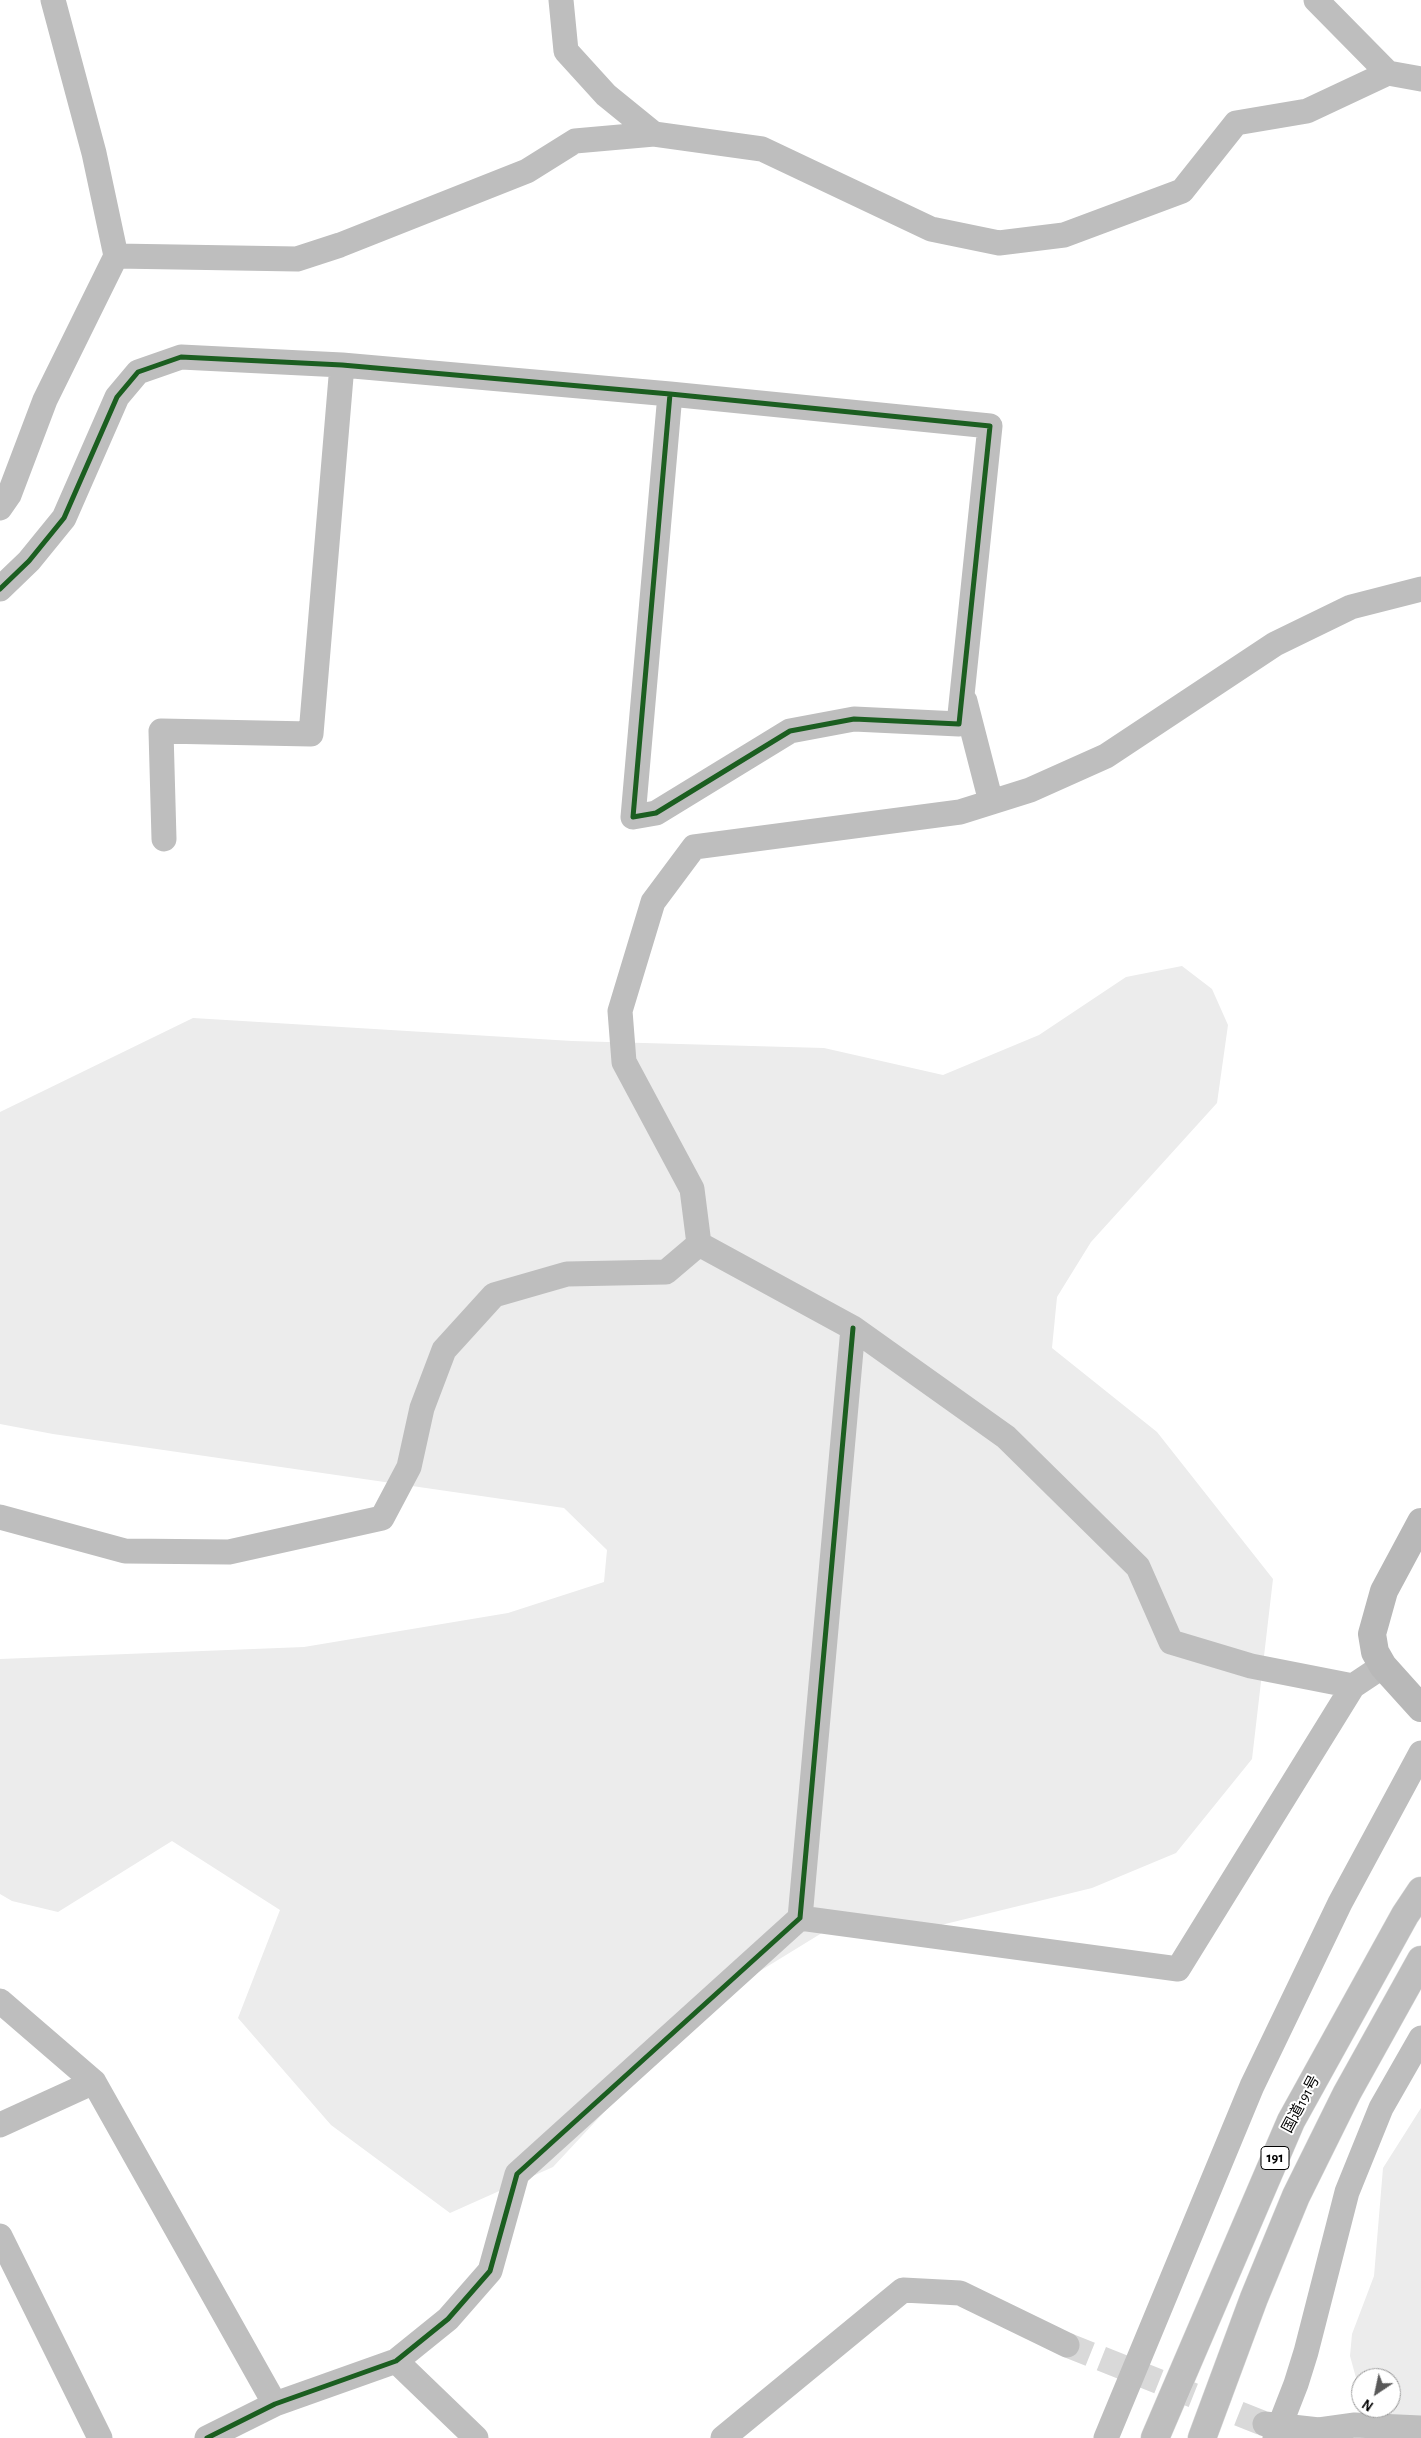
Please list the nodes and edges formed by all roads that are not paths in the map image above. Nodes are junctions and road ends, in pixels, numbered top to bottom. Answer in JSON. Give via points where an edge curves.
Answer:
{"nodes":[{"id":1,"x":52,"y":0,"type":"edge"},
{"id":2,"x":562,"y":0,"type":"edge"},
{"id":3,"x":1316,"y":0,"type":"edge"},
{"id":4,"x":1388,"y":73,"type":"junction"},
{"id":5,"x":1421,"y":79,"type":"edge"},
{"id":6,"x":654,"y":134,"type":"junction"},
{"id":7,"x":116,"y":256,"type":"junction"},
{"id":8,"x":342,"y":365,"type":"junction"},
{"id":9,"x":670,"y":394,"type":"junction"},
{"id":10,"x":0,"y":508,"type":"edge"},
{"id":11,"x":0,"y":589,"type":"edge"},
{"id":12,"x":1421,"y":589,"type":"edge"},
{"id":13,"x":962,"y":690,"type":"junction"},
{"id":14,"x":992,"y":802,"type":"junction"},
{"id":15,"x":164,"y":839,"type":"dead end"},
{"id":16,"x":699,"y":1244,"type":"junction"},
{"id":17,"x":853,"y":1328,"type":"junction"},
{"id":18,"x":0,"y":1517,"type":"edge"},
{"id":19,"x":1421,"y":1522,"type":"edge"},
{"id":20,"x":1383,"y":1666,"type":"junction"},
{"id":21,"x":1353,"y":1686,"type":"junction"},
{"id":22,"x":1421,"y":1708,"type":"edge"},
{"id":23,"x":1421,"y":1753,"type":"edge"},
{"id":24,"x":1421,"y":1892,"type":"edge"},
{"id":25,"x":800,"y":1918,"type":"junction"},
{"id":26,"x":1421,"y":1960,"type":"edge"},
{"id":27,"x":0,"y":2001,"type":"edge"},
{"id":28,"x":1421,"y":2038,"type":"edge"},
{"id":29,"x":94,"y":2082,"type":"junction"},
{"id":30,"x":0,"y":2125,"type":"edge"},
{"id":31,"x":0,"y":2236,"type":"edge"},
{"id":32,"x":1216,"y":2296,"type":"junction"},
{"id":33,"x":1067,"y":2345,"type":"tunnel mouth"},
{"id":34,"x":396,"y":2361,"type":"junction"},
{"id":35,"x":275,"y":2404,"type":"junction"},
{"id":36,"x":1421,"y":2428,"type":"edge"},
{"id":37,"x":1274,"y":2429,"type":"edge"},
{"id":38,"x":100,"y":2438,"type":"edge"},
{"id":39,"x":207,"y":2438,"type":"edge"},
{"id":40,"x":476,"y":2438,"type":"edge"},
{"id":41,"x":722,"y":2438,"type":"edge"},
{"id":42,"x":1106,"y":2438,"type":"edge"},
{"id":43,"x":1143,"y":2438,"type":"edge"},
{"id":44,"x":1155,"y":2438,"type":"edge"},
{"id":45,"x":1202,"y":2438,"type":"edge"}],
"edges":[{"from":1,"to":7,"type":"street","via":[[94,153]]},
{"from":2,"to":6,"type":"street","via":[[566,51],[606,95]]},
{"from":3,"to":4,"type":"street"},
{"from":4,"to":5,"type":"street"},
{"from":4,"to":6,"type":"street","via":[[1307,110],[1236,123],[1182,191],[1064,235],[999,243],[931,229],[762,149]]},
{"from":6,"to":7,"type":"street","via":[[575,141],[527,171],[297,259]]},
{"from":7,"to":10,"type":"street","via":[[45,400],[9,495]]},
{"from":8,"to":9,"type":"street"},
{"from":8,"to":11,"type":"street","via":[[180,357],[138,372],[117,397],[64,518],[29,561]]},
{"from":8,"to":15,"type":"street","via":[[311,734],[161,731]]},
{"from":9,"to":13,"type":"street","via":[[990,426]]},
{"from":9,"to":13,"type":"street","via":[[633,817],[656,813],[790,731],[854,719],[959,724]]},
{"from":12,"to":14,"type":"street","via":[[1351,607],[1283,640],[1106,756],[1030,790]]},
{"from":13,"to":14,"type":"street"},
{"from":14,"to":16,"type":"street","via":[[960,812],[694,847],[653,902],[620,1011],[624,1062],[692,1189]]},
{"from":16,"to":17,"type":"street"},
{"from":16,"to":18,"type":"street","via":[[666,1272],[567,1274],[494,1295],[444,1350],[422,1408],[409,1468],[382,1518],[220,1552],[125,1551]]},
{"from":17,"to":21,"type":"street","via":[[1013,1444],[1138,1567],[1171,1642],[1251,1666]]},
{"from":17,"to":25,"type":"street"},
{"from":19,"to":20,"type":"street","via":[[1384,1591],[1372,1634],[1375,1652]]},
{"from":20,"to":21,"type":"street"},
{"from":20,"to":22,"type":"street"},
{"from":21,"to":25,"type":"street","via":[[1178,1969]]},
{"from":23,"to":42,"type":"street","via":[[1340,1903],[1252,2086]]},
{"from":24,"to":32,"type":"highway","name":"国道191号","number":"191","via":[[1405,1915],[1291,2121]]},
{"from":25,"to":34,"type":"street","via":[[517,2174],[490,2272],[448,2319]]},
{"from":26,"to":45,"type":"highway","number":"191","via":[[1347,2093],[1296,2196]]},
{"from":27,"to":29,"type":"street"},
{"from":28,"to":37,"type":"street","via":[[1381,2108],[1347,2192],[1306,2352]]},
{"from":29,"to":30,"type":"street"},
{"from":29,"to":35,"type":"street"},
{"from":31,"to":38,"type":"street"},
{"from":32,"to":43,"type":"highway"},
{"from":32,"to":44,"type":"highway","name":"国道191号","number":"191"},
{"from":33,"to":41,"type":"street","via":[[960,2293],[903,2290]]},
{"from":34,"to":35,"type":"street"},
{"from":34,"to":40,"type":"street"},
{"from":35,"to":39,"type":"street"},
{"from":36,"to":37,"type":"street","via":[[1355,2425],[1319,2430]]}]}
